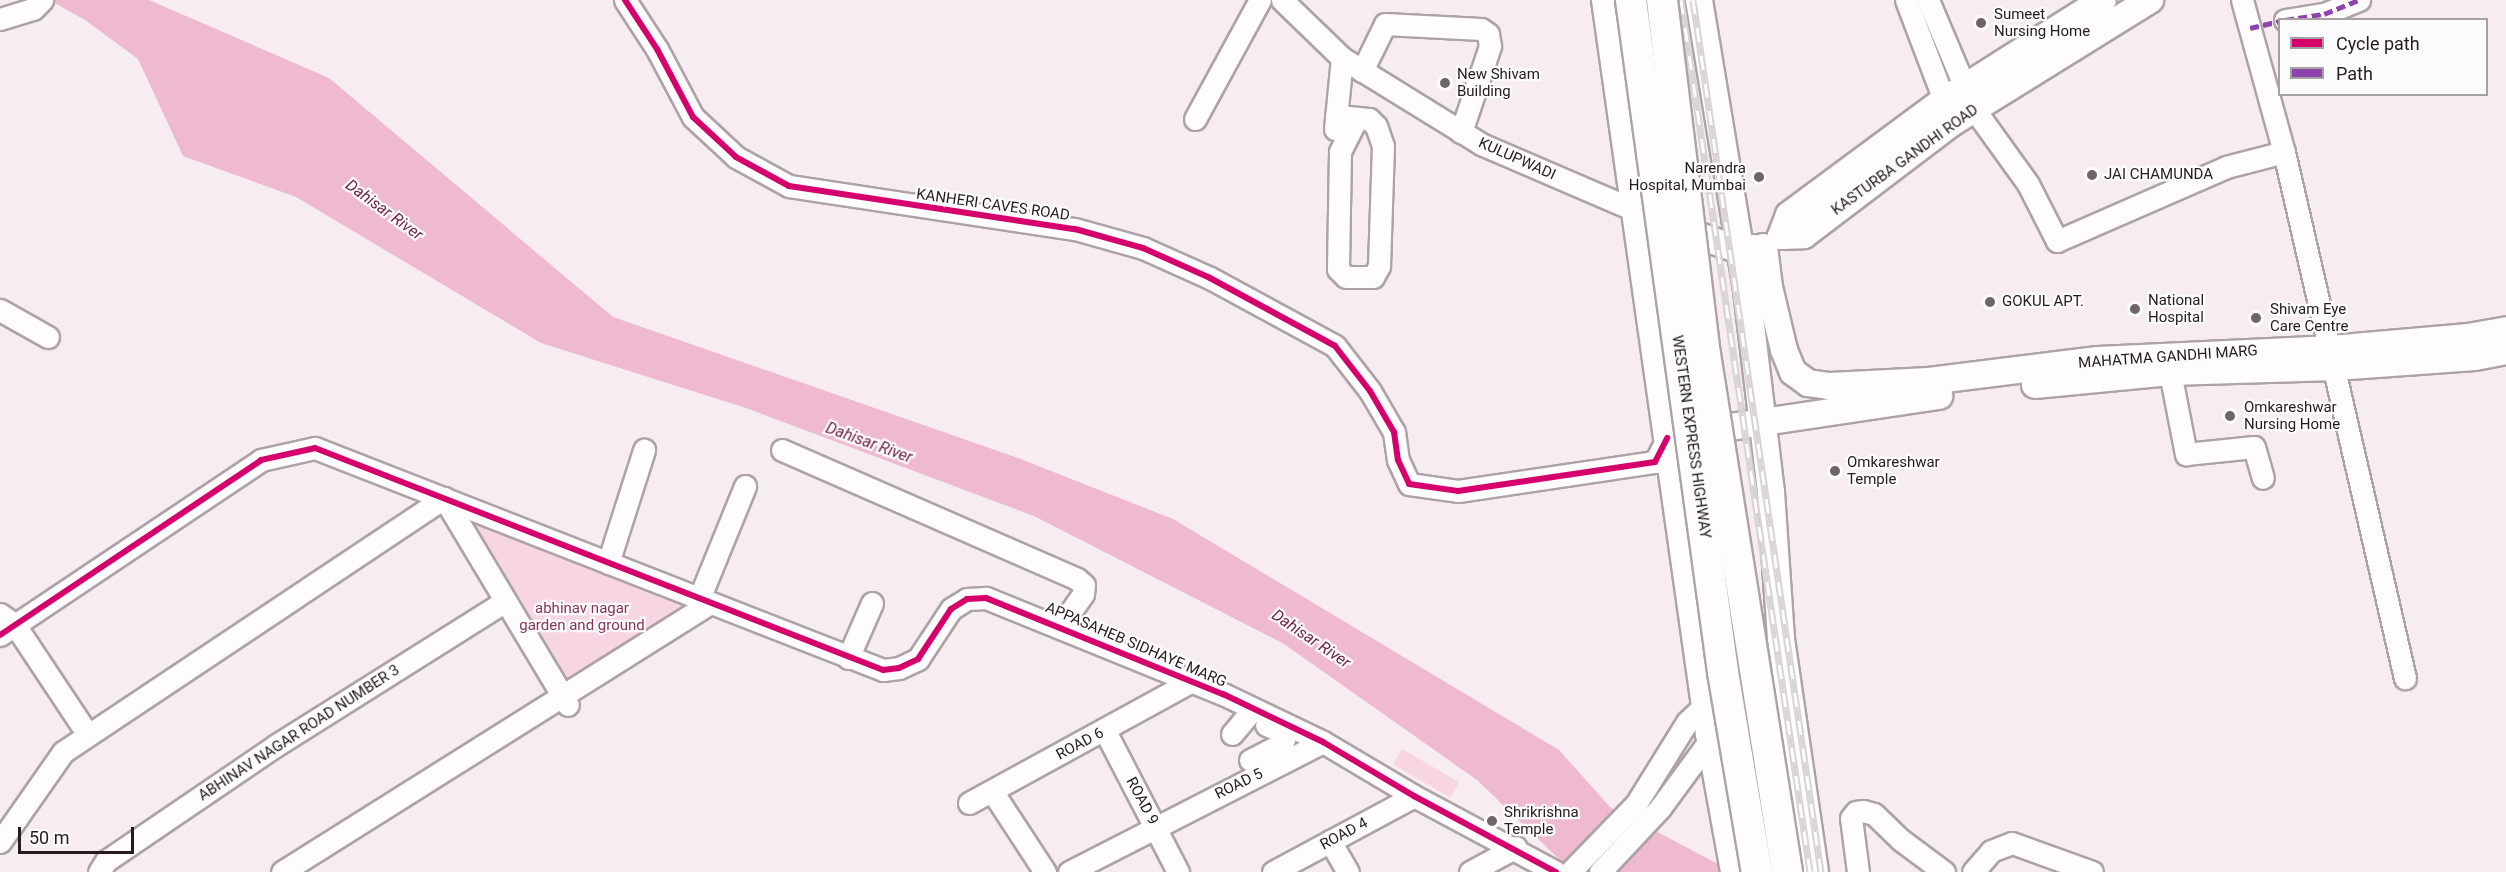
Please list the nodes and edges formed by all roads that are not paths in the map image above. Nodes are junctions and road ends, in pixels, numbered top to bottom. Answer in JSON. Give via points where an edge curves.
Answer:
{"nodes":[{"id":1,"x":625,"y":0,"type":"edge"},
{"id":2,"x":1260,"y":0,"type":"edge"},
{"id":3,"x":1282,"y":0,"type":"edge"},
{"id":4,"x":1605,"y":0,"type":"edge"},
{"id":5,"x":1631,"y":0,"type":"edge"},
{"id":6,"x":1662,"y":0,"type":"edge"},
{"id":7,"x":1699,"y":0,"type":"edge"},
{"id":8,"x":1906,"y":0,"type":"edge"},
{"id":9,"x":1928,"y":0,"type":"edge"},
{"id":10,"x":2103,"y":0,"type":"edge"},
{"id":11,"x":2150,"y":0,"type":"edge"},
{"id":12,"x":2242,"y":0,"type":"edge"},
{"id":13,"x":2359,"y":0,"type":"edge"},
{"id":14,"x":38,"y":5,"type":"edge"},
{"id":15,"x":2296,"y":18,"type":"edge"},
{"id":16,"x":0,"y":19,"type":"edge"},
{"id":17,"x":2278,"y":21,"type":"edge"},
{"id":18,"x":2250,"y":28,"type":"junction"},
{"id":19,"x":1342,"y":58,"type":"junction"},
{"id":20,"x":1362,"y":71,"type":"junction"},
{"id":21,"x":1959,"y":104,"type":"junction"},
{"id":22,"x":1346,"y":117,"type":"junction"},
{"id":23,"x":1195,"y":119,"type":"dead end"},
{"id":24,"x":1461,"y":132,"type":"junction"},
{"id":25,"x":2284,"y":152,"type":"junction"},
{"id":26,"x":1330,"y":169,"type":"dead end"},
{"id":27,"x":1634,"y":210,"type":"junction"},
{"id":28,"x":1757,"y":263,"type":"junction"},
{"id":29,"x":0,"y":310,"type":"edge"},
{"id":30,"x":2506,"y":330,"type":"edge"},
{"id":31,"x":48,"y":337,"type":"dead end"},
{"id":32,"x":2506,"y":351,"type":"edge"},
{"id":33,"x":2333,"y":358,"type":"junction"},
{"id":34,"x":2170,"y":372,"type":"junction"},
{"id":35,"x":1762,"y":420,"type":"junction"},
{"id":36,"x":1667,"y":438,"type":"junction"},
{"id":37,"x":644,"y":450,"type":"dead end"},
{"id":38,"x":782,"y":450,"type":"dead end"},
{"id":39,"x":2263,"y":478,"type":"dead end"},
{"id":40,"x":745,"y":486,"type":"dead end"},
{"id":41,"x":444,"y":498,"type":"junction"},
{"id":42,"x":608,"y":563,"type":"junction"},
{"id":43,"x":505,"y":601,"type":"junction"},
{"id":44,"x":709,"y":603,"type":"junction"},
{"id":45,"x":872,"y":603,"type":"dead end"},
{"id":46,"x":5,"y":625,"type":"edge"},
{"id":47,"x":1061,"y":626,"type":"junction"},
{"id":48,"x":848,"y":658,"type":"junction"},
{"id":49,"x":2405,"y":678,"type":"dead end"},
{"id":50,"x":1190,"y":682,"type":"junction"},
{"id":51,"x":1788,"y":683,"type":"junction"},
{"id":52,"x":566,"y":700,"type":"junction"},
{"id":53,"x":1706,"y":704,"type":"junction"},
{"id":54,"x":1250,"y":713,"type":"junction"},
{"id":55,"x":1792,"y":723,"type":"junction"},
{"id":56,"x":1105,"y":731,"type":"junction"},
{"id":57,"x":1232,"y":734,"type":"dead end"},
{"id":58,"x":88,"y":735,"type":"junction"},
{"id":59,"x":1710,"y":740,"type":"junction"},
{"id":60,"x":1323,"y":742,"type":"junction"},
{"id":61,"x":1265,"y":759,"type":"junction"},
{"id":62,"x":992,"y":791,"type":"junction"},
{"id":63,"x":1414,"y":796,"type":"junction"},
{"id":64,"x":969,"y":803,"type":"dead end"},
{"id":65,"x":1156,"y":826,"type":"junction"},
{"id":66,"x":1726,"y":833,"type":"junction"},
{"id":67,"x":346,"y":839,"type":"junction"},
{"id":68,"x":1330,"y":841,"type":"junction"},
{"id":69,"x":0,"y":842,"type":"edge"},
{"id":70,"x":1516,"y":847,"type":"junction"},
{"id":71,"x":1574,"y":868,"type":"edge"},
{"id":72,"x":1741,"y":869,"type":"edge"},
{"id":73,"x":99,"y":872,"type":"edge"},
{"id":74,"x":282,"y":872,"type":"edge"},
{"id":75,"x":305,"y":872,"type":"edge"},
{"id":76,"x":1045,"y":872,"type":"edge"},
{"id":77,"x":1069,"y":872,"type":"edge"},
{"id":78,"x":1178,"y":872,"type":"edge"},
{"id":79,"x":1273,"y":872,"type":"edge"},
{"id":80,"x":1348,"y":872,"type":"edge"},
{"id":81,"x":1470,"y":872,"type":"edge"},
{"id":82,"x":1556,"y":872,"type":"edge"},
{"id":83,"x":1599,"y":872,"type":"edge"},
{"id":84,"x":1786,"y":872,"type":"edge"},
{"id":85,"x":1815,"y":872,"type":"edge"},
{"id":86,"x":1858,"y":872,"type":"edge"},
{"id":87,"x":1944,"y":872,"type":"edge"},
{"id":88,"x":1973,"y":872,"type":"edge"},
{"id":89,"x":2092,"y":872,"type":"edge"}],
"edges":[{"from":1,"to":36,"type":"street","name":"KANHERI CAVES ROAD","via":[[657,49],[693,117],[736,157],[789,186],[1075,229],[1143,248],[1210,278],[1335,346],[1370,391],[1394,432],[1398,459],[1409,484],[1458,491],[1655,462]]},
{"from":2,"to":23,"type":"street"},
{"from":3,"to":19,"type":"street","name":"KULUPWADI"},
{"from":4,"to":27,"type":"main road"},
{"from":5,"to":72,"type":"highway","name":"WESTERN EXPRESS HIGHWAY","bridge":true,"via":[[1724,672]]},
{"from":6,"to":84,"type":"highway","name":"WESTERN EXPRESS HIGHWAY","bridge":true,"via":[[1705,354]]},
{"from":7,"to":28,"type":"main road"},
{"from":8,"to":21,"type":"street"},
{"from":9,"to":21,"type":"street"},
{"from":10,"to":21,"type":"main road"},
{"from":11,"to":21,"type":"main road","name":"KASTURBA GANDHI ROAD"},
{"from":12,"to":18,"type":"street"},
{"from":13,"to":15,"type":"street","via":[[2338,10]]},
{"from":14,"to":16,"type":"street"},
{"from":17,"to":18,"type":"street"},
{"from":18,"to":25,"type":"street"},
{"from":19,"to":20,"type":"street","name":"KULUPWADI"},
{"from":19,"to":22,"type":"street"},
{"from":20,"to":24,"type":"street","name":"KULUPWADI"},
{"from":20,"to":24,"type":"street","via":[[1384,24],[1481,29],[1488,34],[1490,46]]},
{"from":21,"to":25,"type":"street","via":[[2028,184],[2057,241],[2226,167]]},
{"from":21,"to":28,"type":"main road","name":"KASTURBA GANDHI ROAD","via":[[1804,235]]},
{"from":22,"to":22,"type":"street","via":[[1340,152],[1338,269],[1346,277],[1373,277],[1378,266],[1383,146],[1369,119]]},
{"from":22,"to":26,"type":"street"},
{"from":24,"to":27,"type":"street","name":"KULUPWADI"},
{"from":25,"to":33,"type":"street"},
{"from":27,"to":28,"type":"main road","name":"KULUPWADI"},
{"from":27,"to":36,"type":"main road"},
{"from":28,"to":33,"type":"main road","name":"MAHATMA GANDHI MARG","via":[[1793,372],[1808,383],[1830,386],[1929,381],[2098,360]]},
{"from":28,"to":35,"type":"main road"},
{"from":29,"to":31,"type":"street"},
{"from":30,"to":33,"type":"main road","name":"MAHATMA GANDHI MARG"},
{"from":32,"to":33,"type":"main road","via":[[2475,357]]},
{"from":33,"to":34,"type":"main road"},
{"from":33,"to":49,"type":"street"},
{"from":34,"to":35,"type":"main road","via":[[1943,395]]},
{"from":34,"to":39,"type":"street","via":[[2186,454],[2249,445],[2257,452]]},
{"from":35,"to":36,"type":"main road"},
{"from":35,"to":51,"type":"main road"},
{"from":36,"to":53,"type":"main road"},
{"from":37,"to":42,"type":"street"},
{"from":38,"to":47,"type":"street","via":[[1077,579],[1084,585],[1083,594]]},
{"from":40,"to":44,"type":"street"},
{"from":41,"to":42,"type":"street","name":"APPASAHEB SIDHAYE MARG"},
{"from":41,"to":43,"type":"street"},
{"from":41,"to":46,"type":"street","name":"APPASAHEB SIDHAYE MARG","via":[[315,448],[261,460]]},
{"from":41,"to":58,"type":"street"},
{"from":42,"to":44,"type":"street","name":"APPASAHEB SIDHAYE MARG"},
{"from":43,"to":52,"type":"street"},
{"from":43,"to":73,"type":"street","name":"ABHINAV NAGAR ROAD NUMBER 3","via":[[275,746],[106,861]]},
{"from":44,"to":48,"type":"street","name":"APPASAHEB SIDHAYE MARG"},
{"from":44,"to":52,"type":"street"},
{"from":45,"to":48,"type":"street"},
{"from":46,"to":58,"type":"street"},
{"from":47,"to":48,"type":"street","name":"APPASAHEB SIDHAYE MARG","via":[[986,598],[967,598],[951,609],[918,659],[883,670]]},
{"from":47,"to":50,"type":"street","name":"APPASAHEB SIDHAYE MARG"},
{"from":50,"to":54,"type":"street","name":"APPASAHEB SIDHAYE MARG"},
{"from":50,"to":56,"type":"street","name":"ROAD 6"},
{"from":51,"to":53,"type":"street"},
{"from":51,"to":55,"type":"main road"},
{"from":52,"to":67,"type":"street"},
{"from":53,"to":59,"type":"main road"},
{"from":53,"to":71,"type":"street","via":[[1688,722],[1641,795]]},
{"from":54,"to":57,"type":"street"},
{"from":54,"to":60,"type":"street","name":"APPASAHEB SIDHAYE MARG"},
{"from":54,"to":61,"type":"street","via":[[1285,735],[1282,744]]},
{"from":55,"to":59,"type":"street"},
{"from":55,"to":85,"type":"main road"},
{"from":56,"to":62,"type":"street","name":"ROAD 6"},
{"from":56,"to":65,"type":"street","name":"ROAD 9"},
{"from":58,"to":69,"type":"street","via":[[63,752]]},
{"from":59,"to":66,"type":"main road"},
{"from":59,"to":83,"type":"street","via":[[1660,808]]},
{"from":60,"to":61,"type":"street","name":"ROAD 5"},
{"from":60,"to":63,"type":"street","name":"APPASAHEB SIDHAYE MARG"},
{"from":61,"to":65,"type":"street","name":"ROAD 5"},
{"from":62,"to":64,"type":"street","name":"ROAD 6"},
{"from":62,"to":76,"type":"street"},
{"from":63,"to":68,"type":"street","name":"ROAD 4"},
{"from":63,"to":70,"type":"street","name":"APPASAHEB SIDHAYE MARG"},
{"from":65,"to":77,"type":"street","name":"ROAD 5"},
{"from":65,"to":78,"type":"street","name":"ROAD 9"},
{"from":66,"to":72,"type":"main road"},
{"from":66,"to":84,"type":"main road"},
{"from":67,"to":74,"type":"street"},
{"from":67,"to":75,"type":"street"},
{"from":68,"to":79,"type":"street","name":"ROAD 4"},
{"from":68,"to":80,"type":"street"},
{"from":70,"to":81,"type":"street"},
{"from":70,"to":82,"type":"street","name":"APPASAHEB SIDHAYE MARG"},
{"from":86,"to":87,"type":"street","via":[[1851,818],[1863,811],[1874,814],[1900,840]]},
{"from":88,"to":89,"type":"street","via":[[1991,851],[2012,843]]}]}
